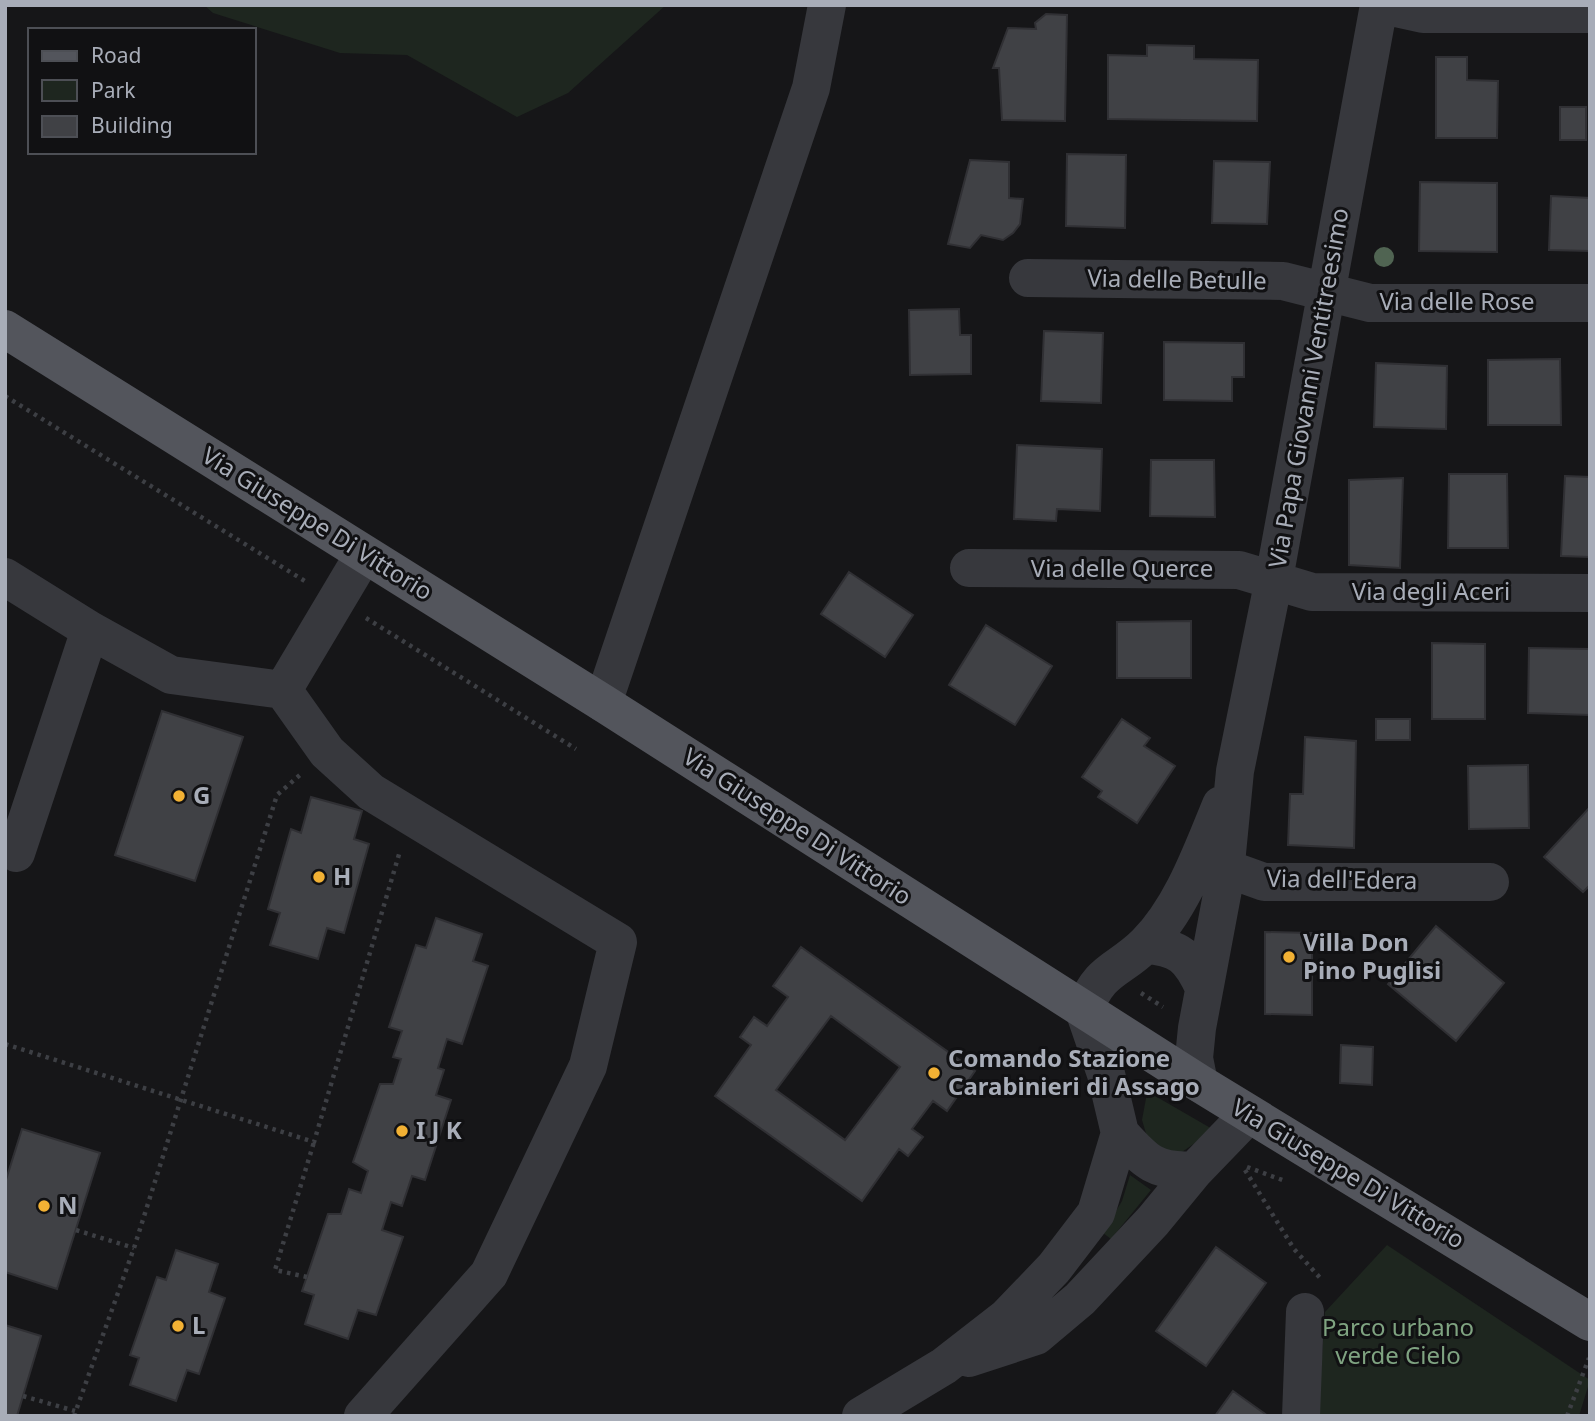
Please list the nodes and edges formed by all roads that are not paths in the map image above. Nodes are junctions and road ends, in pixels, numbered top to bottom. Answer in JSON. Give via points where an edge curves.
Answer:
{"nodes":[{"id":1,"x":827,"y":5,"type":"edge"},
{"id":2,"x":1380,"y":5,"type":"edge"},
{"id":3,"x":1590,"y":14,"type":"edge"},
{"id":4,"x":1028,"y":278,"type":"dead end"},
{"id":5,"x":1326,"y":292,"type":"junction"},
{"id":6,"x":1590,"y":303,"type":"edge"},
{"id":7,"x":5,"y":329,"type":"edge"},
{"id":8,"x":364,"y":554,"type":"junction"},
{"id":9,"x":969,"y":568,"type":"dead end"},
{"id":10,"x":5,"y":577,"type":"edge"},
{"id":11,"x":1274,"y":579,"type":"junction"},
{"id":12,"x":1590,"y":593,"type":"edge"},
{"id":13,"x":90,"y":630,"type":"junction"},
{"id":14,"x":284,"y":690,"type":"junction"},
{"id":15,"x":603,"y":703,"type":"junction"},
{"id":16,"x":16,"y":853,"type":"dead end"},
{"id":17,"x":1211,"y":864,"type":"junction"},
{"id":18,"x":1490,"y":882,"type":"dead end"},
{"id":19,"x":1145,"y":945,"type":"junction"},
{"id":20,"x":1204,"y":988,"type":"junction"},
{"id":21,"x":1084,"y":1010,"type":"junction"},
{"id":22,"x":1199,"y":1083,"type":"junction"},
{"id":23,"x":1250,"y":1114,"type":"junction"},
{"id":24,"x":1120,"y":1133,"type":"junction"},
{"id":25,"x":1195,"y":1170,"type":"junction"},
{"id":26,"x":1305,"y":1312,"type":"dead end"},
{"id":27,"x":1590,"y":1322,"type":"edge"},
{"id":28,"x":944,"y":1366,"type":"junction"},
{"id":29,"x":362,"y":1416,"type":"edge"},
{"id":30,"x":861,"y":1416,"type":"edge"},
{"id":31,"x":1301,"y":1416,"type":"edge"}],
"edges":[{"from":1,"to":15,"type":"street","via":[[811,88]]},
{"from":2,"to":3,"type":"street","via":[[1423,14]]},
{"from":2,"to":5,"type":"street","name":"Via Papa Giovanni Ventitreesimo"},
{"from":4,"to":5,"type":"street","name":"Via delle Betulle","via":[[1283,281]]},
{"from":5,"to":6,"type":"street","name":"Via delle Rose","via":[[1370,303]]},
{"from":5,"to":11,"type":"street","name":"Via Papa Giovanni Ventitreesimo"},
{"from":7,"to":8,"type":"main road","name":"Via Giuseppe Di Vittorio"},
{"from":8,"to":14,"type":"street"},
{"from":8,"to":15,"type":"main road","name":"Via Giuseppe Di Vittorio"},
{"from":9,"to":11,"type":"street","name":"Via delle Querce","via":[[1239,570]]},
{"from":10,"to":13,"type":"street"},
{"from":11,"to":12,"type":"street","name":"Via degli Aceri","via":[[1312,592]]},
{"from":11,"to":17,"type":"street","name":"Via Papa Giovanni Ventitreesimo"},
{"from":13,"to":14,"type":"street","via":[[171,675]]},
{"from":13,"to":16,"type":"street"},
{"from":14,"to":29,"type":"street","via":[[327,752],[372,792],[618,942],[588,1066],[489,1274]]},
{"from":15,"to":21,"type":"main road","name":"Via Giuseppe Di Vittorio"},
{"from":17,"to":18,"type":"street","name":"Via dell'Edera","via":[[1264,882]]},
{"from":17,"to":19,"type":"street","name":"Via Papa Giovanni Ventitreesimo"},
{"from":17,"to":20,"type":"street","name":"Via Papa Giovanni Ventitreesimo"},
{"from":19,"to":20,"type":"street","via":[[1164,946],[1194,964]]},
{"from":19,"to":21,"type":"street","name":"Via Papa Giovanni Ventitreesimo","via":[[1107,971]]},
{"from":20,"to":22,"type":"street","name":"Via Papa Giovanni Ventitreesimo","via":[[1194,1058]]},
{"from":21,"to":22,"type":"main road","name":"Via Giuseppe Di Vittorio"},
{"from":21,"to":24,"type":"street"},
{"from":22,"to":23,"type":"main road","name":"Via Giuseppe Di Vittorio"},
{"from":23,"to":25,"type":"street"},
{"from":23,"to":27,"type":"main road","name":"Via Giuseppe Di Vittorio"},
{"from":24,"to":25,"type":"street","via":[[1143,1158],[1161,1169]]},
{"from":24,"to":28,"type":"street","via":[[1096,1213],[1054,1268],[1007,1317]]},
{"from":25,"to":28,"type":"street","via":[[1080,1299],[1036,1336]]},
{"from":26,"to":31,"type":"street"},
{"from":28,"to":30,"type":"street"}]}
